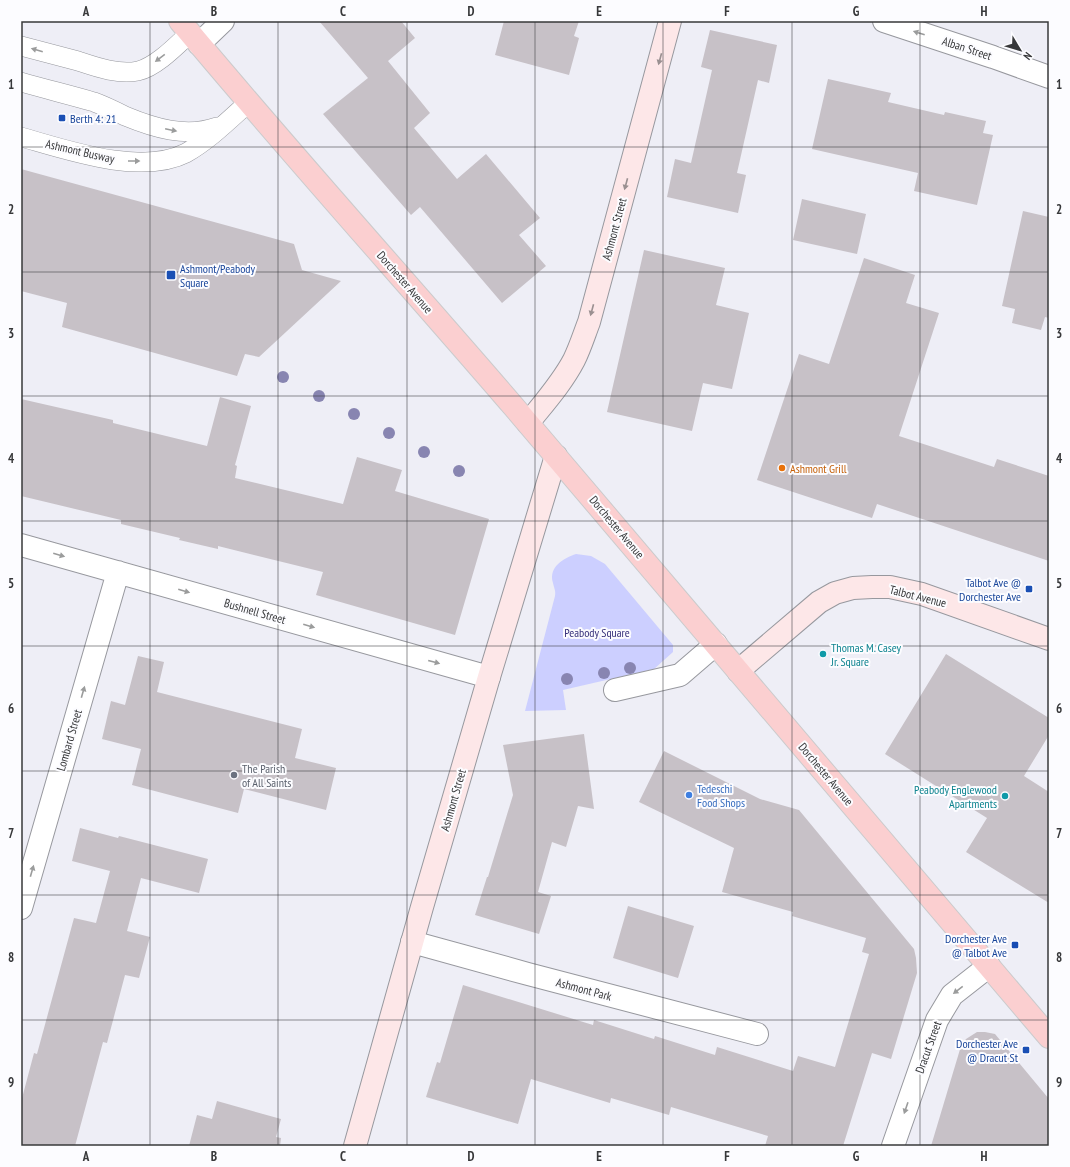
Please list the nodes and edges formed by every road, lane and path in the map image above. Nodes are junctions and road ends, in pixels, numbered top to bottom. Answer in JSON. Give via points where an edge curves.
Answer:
{"nodes":[{"id":1,"x":223,"y":21,"type":"edge"},
{"id":2,"x":670,"y":21,"type":"edge"},
{"id":3,"x":884,"y":21,"type":"edge"},
{"id":4,"x":190,"y":33,"type":"edge"},
{"id":5,"x":21,"y":46,"type":"edge"},
{"id":6,"x":1049,"y":77,"type":"edge"},
{"id":7,"x":21,"y":82,"type":"edge"},
{"id":8,"x":248,"y":103,"type":"junction"},
{"id":9,"x":224,"y":124,"type":"junction"},
{"id":10,"x":21,"y":137,"type":"edge"},
{"id":11,"x":528,"y":423,"type":"junction"},
{"id":12,"x":556,"y":456,"type":"junction"},
{"id":13,"x":21,"y":544,"type":"edge"},
{"id":14,"x":118,"y":572,"type":"junction"},
{"id":15,"x":1049,"y":639,"type":"edge"},
{"id":16,"x":716,"y":644,"type":"junction"},
{"id":17,"x":738,"y":671,"type":"junction"},
{"id":18,"x":489,"y":677,"type":"junction"},
{"id":19,"x":615,"y":690,"type":"dead end"},
{"id":20,"x":21,"y":908,"type":"edge"},
{"id":21,"x":412,"y":942,"type":"junction"},
{"id":22,"x":989,"y":966,"type":"junction"},
{"id":23,"x":757,"y":1034,"type":"dead end"},
{"id":24,"x":1049,"y":1037,"type":"edge"},
{"id":25,"x":355,"y":1146,"type":"edge"},
{"id":26,"x":893,"y":1146,"type":"edge"}],
"edges":[{"from":1,"to":4,"type":"street"},
{"from":2,"to":11,"type":"main road","name":"Ashmont Street","one_way":true,"via":[[589,322],[574,360]]},
{"from":6,"to":3,"type":"street","name":"Alban Street","one_way":true},
{"from":4,"to":5,"type":"lane","one_way":true,"via":[[150,66],[138,71],[105,69]]},
{"from":4,"to":8,"type":"main road","name":"Dorchester Avenue"},
{"from":7,"to":9,"type":"lane","name":"Ashmont Busway","one_way":true,"via":[[94,102],[142,122],[177,131],[196,132]]},
{"from":8,"to":9,"type":"lane","name":"Ashmont Busway"},
{"from":8,"to":11,"type":"main road","name":"Dorchester Avenue"},
{"from":10,"to":9,"type":"lane","name":"Ashmont Busway","one_way":true,"via":[[107,159],[164,160],[186,153]]},
{"from":11,"to":12,"type":"main road","name":"Dorchester Avenue"},
{"from":12,"to":16,"type":"main road","name":"Dorchester Avenue"},
{"from":12,"to":18,"type":"main road","name":"Ashmont Street"},
{"from":13,"to":14,"type":"street","name":"Bushnell Street","one_way":true},
{"from":14,"to":18,"type":"street","name":"Bushnell Street","one_way":true},
{"from":20,"to":14,"type":"street","name":"Lombard Street","one_way":true},
{"from":15,"to":17,"type":"main road","name":"Talbot Avenue","via":[[912,592],[885,587],[853,588],[835,593],[818,602]]},
{"from":16,"to":17,"type":"main road","name":"Dorchester Avenue"},
{"from":16,"to":19,"type":"street","via":[[680,675]]},
{"from":17,"to":22,"type":"main road","name":"Dorchester Avenue"},
{"from":18,"to":21,"type":"main road","name":"Ashmont Street"},
{"from":21,"to":23,"type":"street","name":"Ashmont Park"},
{"from":21,"to":25,"type":"main road","name":"Ashmont Street"},
{"from":22,"to":24,"type":"main road","name":"Dorchester Avenue"},
{"from":22,"to":26,"type":"street","name":"Dracut Street","one_way":true,"via":[[952,995],[937,1020]]}]}
